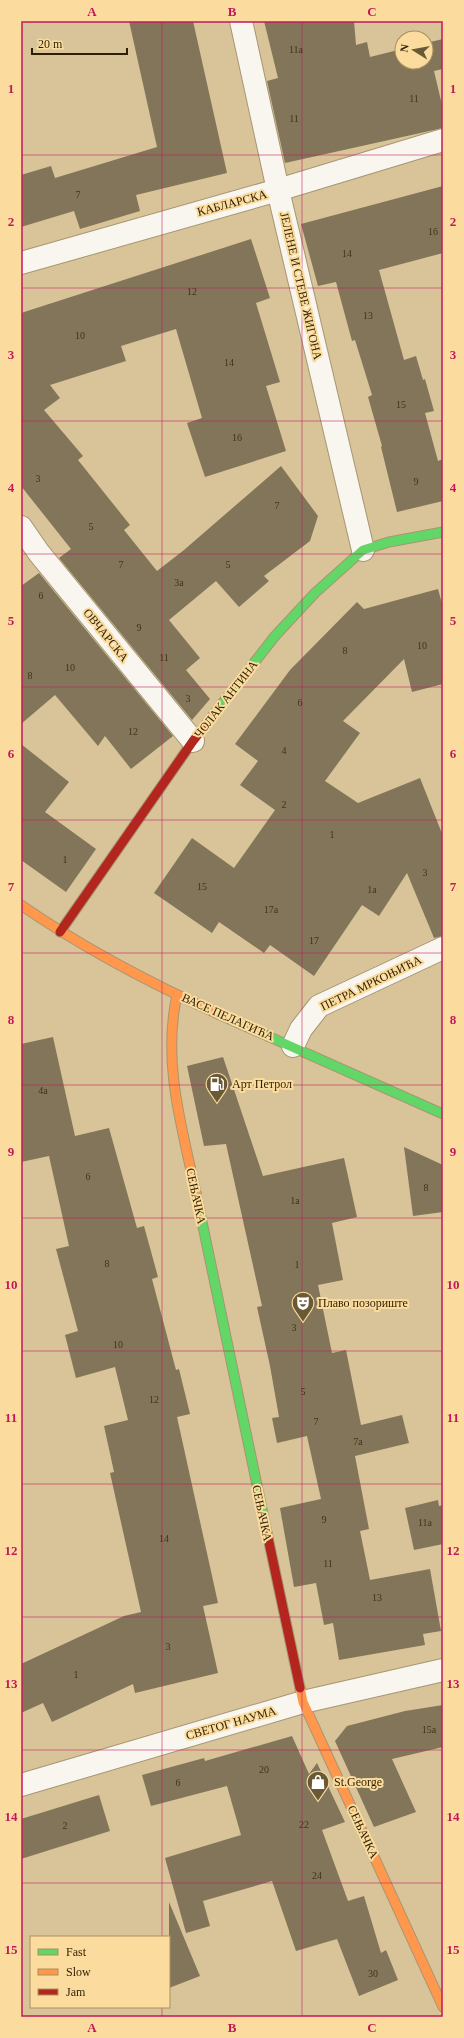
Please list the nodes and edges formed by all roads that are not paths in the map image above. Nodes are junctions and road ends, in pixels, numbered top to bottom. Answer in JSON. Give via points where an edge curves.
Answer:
{"nodes":[{"id":1,"x":241,"y":21,"type":"edge"},
{"id":2,"x":443,"y":140,"type":"edge"},
{"id":3,"x":278,"y":190,"type":"junction"},
{"id":4,"x":21,"y":263,"type":"edge"},
{"id":5,"x":21,"y":527,"type":"edge"},
{"id":6,"x":443,"y":532,"type":"edge"},
{"id":7,"x":363,"y":550,"type":"junction"},
{"id":8,"x":193,"y":741,"type":"junction"},
{"id":9,"x":21,"y":904,"type":"edge"},
{"id":10,"x":60,"y":932,"type":"junction"},
{"id":11,"x":443,"y":948,"type":"edge"},
{"id":12,"x":177,"y":995,"type":"junction"},
{"id":13,"x":293,"y":1046,"type":"junction"},
{"id":14,"x":443,"y":1114,"type":"edge"},
{"id":15,"x":443,"y":1670,"type":"edge"},
{"id":16,"x":303,"y":1702,"type":"junction"},
{"id":17,"x":21,"y":1785,"type":"edge"},
{"id":18,"x":443,"y":2007,"type":"edge"}],
"edges":[{"from":1,"to":3,"type":"street","name":"ЈЕЛЕНЕ И СТЕВЕ ЖИГОНА"},
{"from":2,"to":3,"type":"street","name":"КАБЛАРСКА"},
{"from":3,"to":4,"type":"street","name":"КАБЛАРСКА"},
{"from":3,"to":7,"type":"street","name":"ЈЕЛЕНЕ И СТЕВЕ ЖИГОНА"},
{"from":5,"to":8,"type":"street","name":"ОВЧАРСКА","via":[[38,553]]},
{"from":6,"to":7,"type":"street","name":"ЧОЛАК АНТИНА"},
{"from":7,"to":8,"type":"street","name":"ЧОЛАК АНТИНА","via":[[315,593],[275,636]]},
{"from":8,"to":10,"type":"street","name":"ЧОЛАК АНТИНА"},
{"from":9,"to":10,"type":"street","name":"ВАСЕ ПЕЛАГИЋА"},
{"from":10,"to":12,"type":"street","name":"ВАСЕ ПЕЛАГИЋА"},
{"from":11,"to":13,"type":"street","name":"ПЕТРА МРКОЊИЋА","via":[[319,1006],[301,1029]]},
{"from":12,"to":13,"type":"street","name":"ВАСЕ ПЕЛАГИЋА"},
{"from":12,"to":16,"type":"street","name":"СЕЊАЧКА","via":[[172,1014],[170,1040],[172,1077]]},
{"from":13,"to":14,"type":"street","name":"ВАСЕ ПЕЛАГИЋА"},
{"from":15,"to":16,"type":"street","name":"СВЕТОГ НАУМА"},
{"from":16,"to":17,"type":"street","name":"СВЕТОГ НАУМА"},
{"from":16,"to":18,"type":"street","name":"СЕЊАЧКА"}]}
